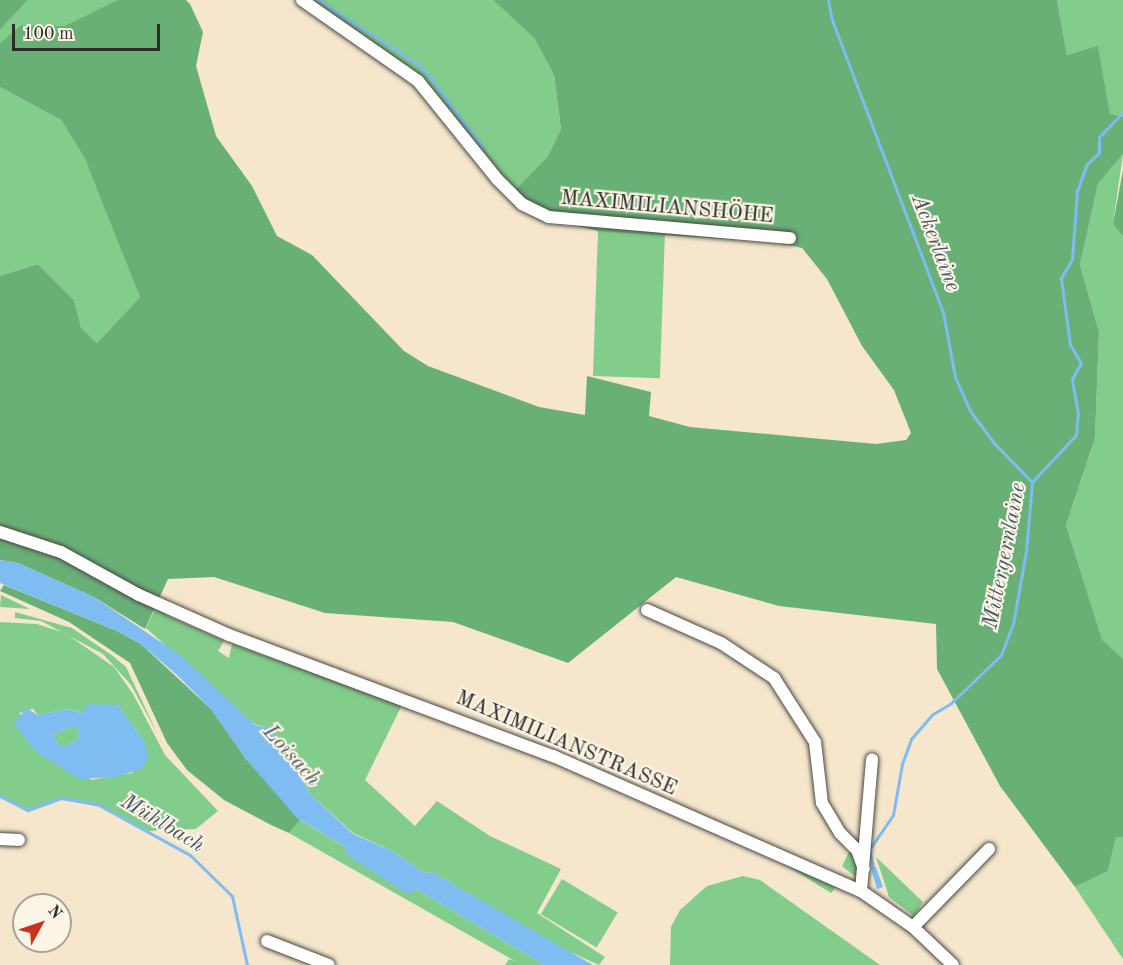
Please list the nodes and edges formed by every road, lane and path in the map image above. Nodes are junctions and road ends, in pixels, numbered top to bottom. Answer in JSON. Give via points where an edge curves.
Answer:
{"nodes":[{"id":1,"x":302,"y":0,"type":"edge"},
{"id":2,"x":790,"y":238,"type":"dead end"},
{"id":3,"x":0,"y":532,"type":"edge"},
{"id":4,"x":647,"y":610,"type":"dead end"},
{"id":5,"x":872,"y":759,"type":"dead end"},
{"id":6,"x":0,"y":839,"type":"edge"},
{"id":7,"x":19,"y":840,"type":"dead end"},
{"id":8,"x":989,"y":849,"type":"dead end"},
{"id":9,"x":864,"y":869,"type":"junction"},
{"id":10,"x":861,"y":891,"type":"junction"},
{"id":11,"x":913,"y":927,"type":"junction"},
{"id":12,"x":267,"y":941,"type":"dead end"},
{"id":13,"x":329,"y":965,"type":"edge"},
{"id":14,"x":953,"y":965,"type":"edge"}],
"edges":[{"from":1,"to":2,"type":"street","name":"MAXIMILIANSHÖHE","via":[[418,81],[497,179],[522,204],[540,213],[594,224]]},
{"from":3,"to":10,"type":"street","name":"MAXIMILIANSTRASSE","via":[[61,552],[194,620],[553,756]]},
{"from":4,"to":9,"type":"street","via":[[721,643],[774,678],[815,742],[822,803],[840,833],[857,850]]},
{"from":5,"to":9,"type":"street"},
{"from":6,"to":7,"type":"street"},
{"from":8,"to":11,"type":"street"},
{"from":9,"to":10,"type":"street"},
{"from":10,"to":11,"type":"street","name":"MAXIMILIANSTRASSE"},
{"from":11,"to":14,"type":"street","name":"MAXIMILIANSTRASSE"},
{"from":12,"to":13,"type":"street"}]}
